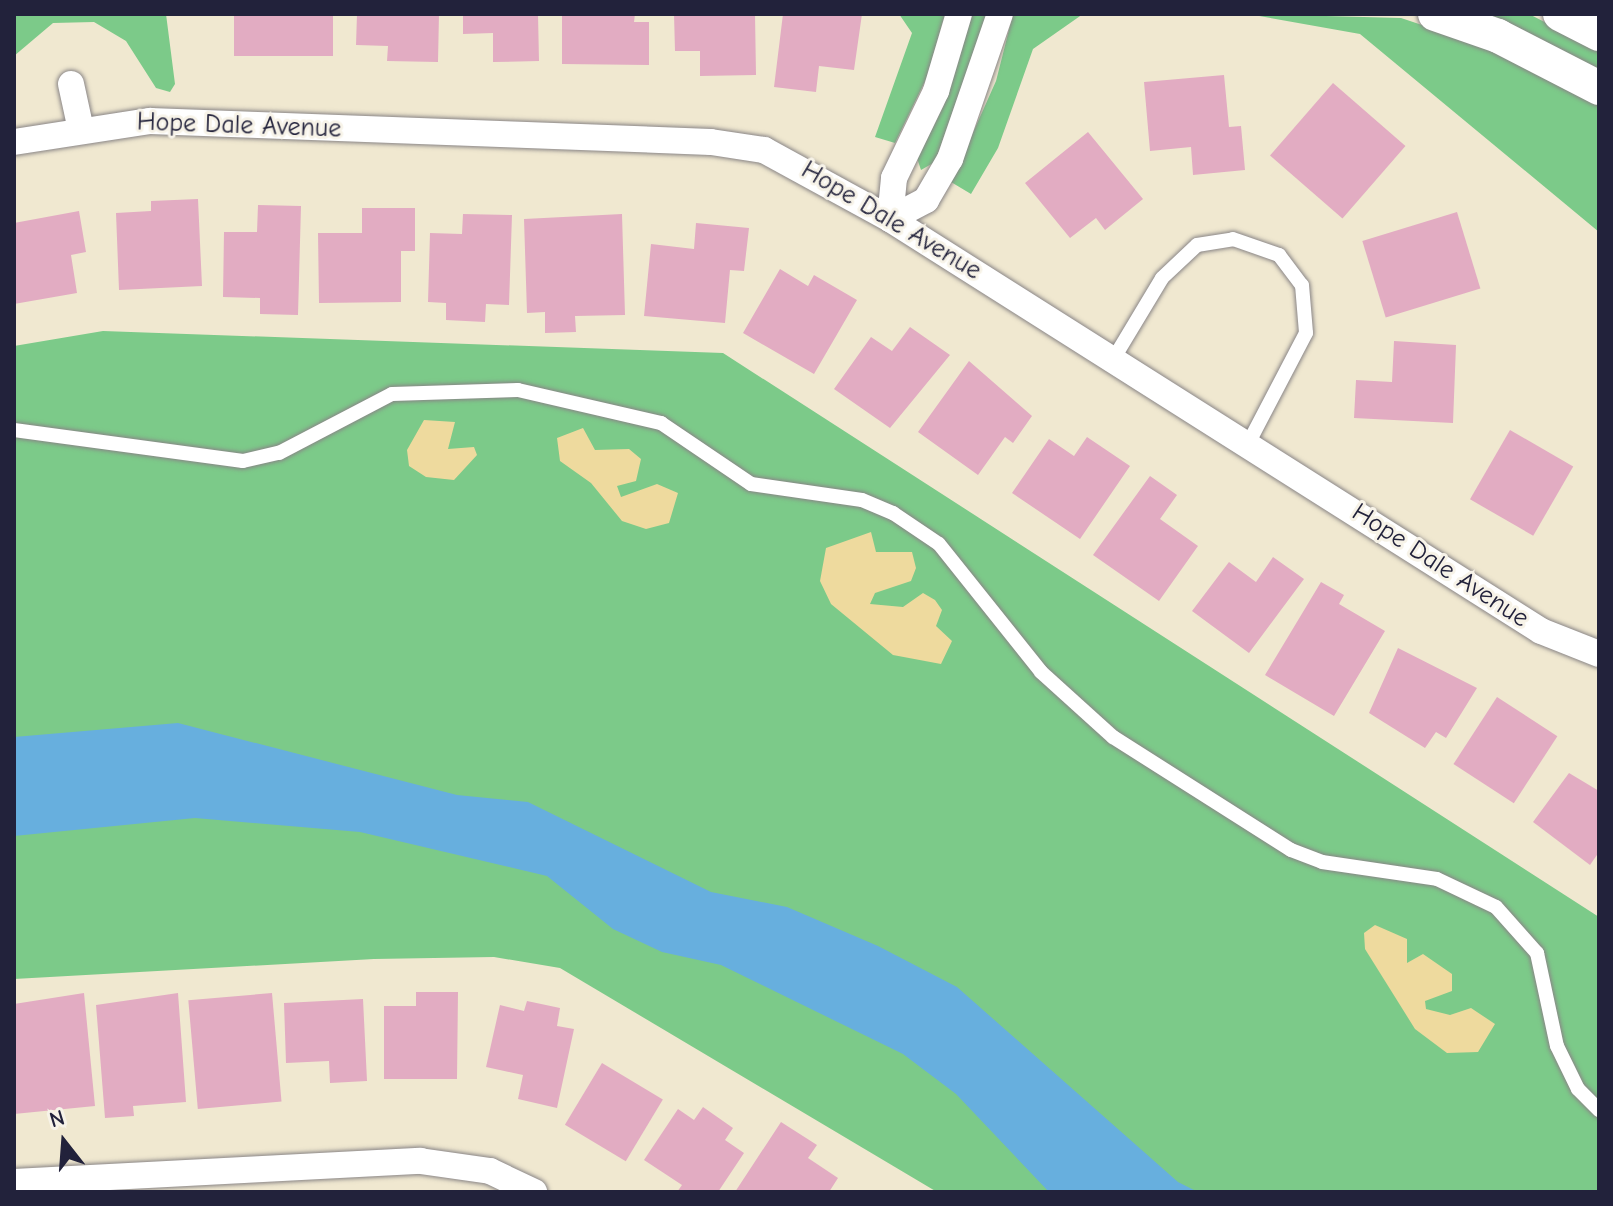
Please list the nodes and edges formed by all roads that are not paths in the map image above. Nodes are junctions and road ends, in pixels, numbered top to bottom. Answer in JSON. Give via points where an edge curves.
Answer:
{"nodes":[{"id":1,"x":959,"y":14,"type":"edge"},
{"id":2,"x":1000,"y":14,"type":"edge"},
{"id":3,"x":1435,"y":14,"type":"edge"},
{"id":4,"x":1560,"y":14,"type":"edge"},
{"id":5,"x":1599,"y":34,"type":"edge"},
{"id":6,"x":71,"y":84,"type":"dead end"},
{"id":7,"x":1599,"y":88,"type":"edge"},
{"id":8,"x":81,"y":130,"type":"junction"},
{"id":9,"x":14,"y":142,"type":"edge"},
{"id":10,"x":890,"y":219,"type":"junction"},
{"id":11,"x":1114,"y":358,"type":"junction"},
{"id":12,"x":14,"y":430,"type":"edge"},
{"id":13,"x":1249,"y":442,"type":"junction"},
{"id":14,"x":1599,"y":654,"type":"edge"},
{"id":15,"x":1599,"y":1110,"type":"edge"},
{"id":16,"x":14,"y":1182,"type":"edge"},
{"id":17,"x":534,"y":1192,"type":"edge"}],
"edges":[{"from":1,"to":10,"type":"street","via":[[936,91],[894,178]]},
{"from":2,"to":10,"type":"street","via":[[950,159],[926,200]]},
{"from":3,"to":7,"type":"street","via":[[1509,41]]},
{"from":4,"to":5,"type":"street"},
{"from":6,"to":8,"type":"street"},
{"from":8,"to":9,"type":"street","name":"Hope Dale Avenue"},
{"from":8,"to":10,"type":"street","name":"Hope Dale Avenue","via":[[150,121],[734,144],[796,163]]},
{"from":10,"to":11,"type":"street","name":"Hope Dale Avenue"},
{"from":11,"to":13,"type":"street","name":"Hope Dale Avenue"},
{"from":11,"to":13,"type":"lane","via":[[1162,278],[1197,245],[1233,239],[1279,255],[1302,285],[1306,333]]},
{"from":12,"to":15,"type":"lane","via":[[243,461],[279,453],[392,394],[518,390],[661,423],[751,484],[862,500],[893,513],[939,544],[1041,672],[1113,737],[1291,850],[1322,862],[1437,879],[1496,907],[1537,953],[1557,1046],[1578,1089]]},
{"from":13,"to":14,"type":"street","name":"Hope Dale Avenue","via":[[1541,631]]},
{"from":16,"to":17,"type":"street","via":[[420,1161],[490,1171]]}]}
